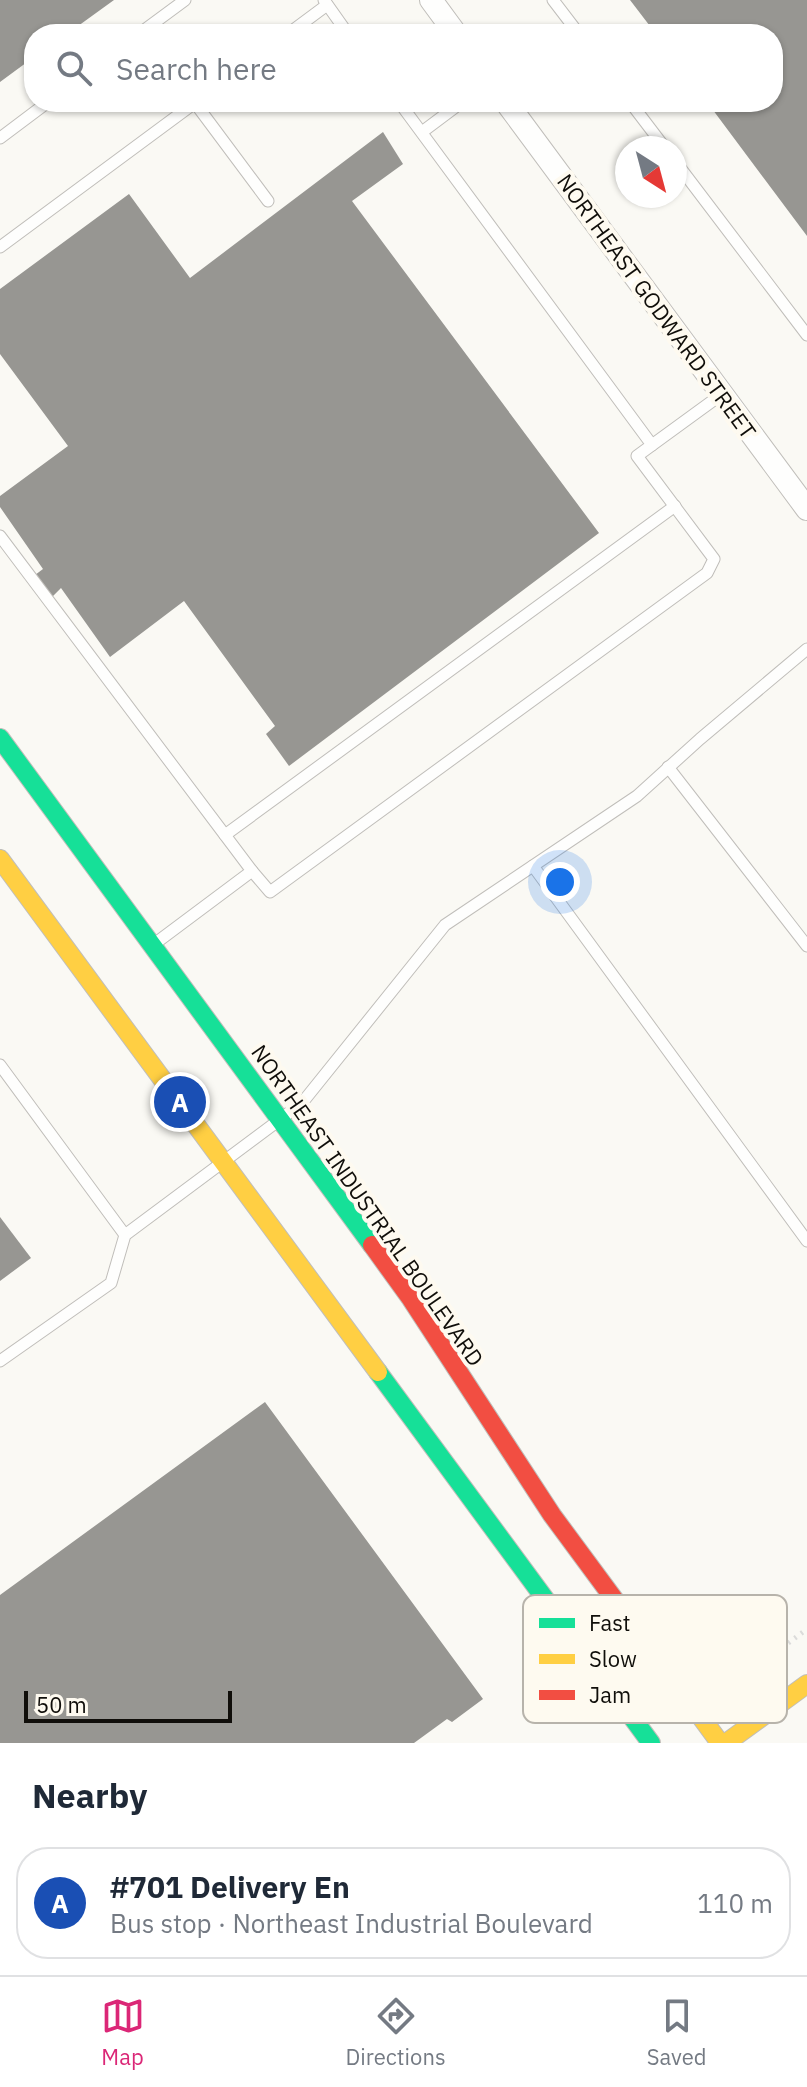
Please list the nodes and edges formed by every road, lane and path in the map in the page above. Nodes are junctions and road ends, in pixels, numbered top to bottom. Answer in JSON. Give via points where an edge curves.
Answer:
{"nodes":[{"id":1,"x":185,"y":0,"type":"edge"},
{"id":2,"x":431,"y":0,"type":"edge"},
{"id":3,"x":553,"y":0,"type":"edge"},
{"id":4,"x":325,"y":2,"type":"edge"},
{"id":5,"x":153,"y":24,"type":"edge"},
{"id":6,"x":300,"y":24,"type":"edge"},
{"id":7,"x":341,"y":24,"type":"edge"},
{"id":8,"x":449,"y":24,"type":"edge"},
{"id":9,"x":571,"y":24,"type":"edge"},
{"id":10,"x":35,"y":112,"type":"edge"},
{"id":11,"x":182,"y":112,"type":"edge"},
{"id":12,"x":202,"y":112,"type":"edge"},
{"id":13,"x":407,"y":112,"type":"edge"},
{"id":14,"x":449,"y":112,"type":"edge"},
{"id":15,"x":513,"y":112,"type":"edge"},
{"id":16,"x":638,"y":112,"type":"edge"},
{"id":17,"x":422,"y":132,"type":"junction"},
{"id":18,"x":656,"y":136,"type":"edge"},
{"id":19,"x":0,"y":138,"type":"edge"},
{"id":20,"x":687,"y":177,"type":"edge"},
{"id":21,"x":268,"y":201,"type":"dead end"},
{"id":22,"x":0,"y":247,"type":"edge"},
{"id":23,"x":807,"y":335,"type":"edge"},
{"id":24,"x":722,"y":394,"type":"junction"},
{"id":25,"x":652,"y":445,"type":"junction"},
{"id":26,"x":675,"y":506,"type":"junction"},
{"id":27,"x":807,"y":509,"type":"edge"},
{"id":28,"x":0,"y":536,"type":"edge"},
{"id":29,"x":807,"y":649,"type":"edge"},
{"id":30,"x":0,"y":738,"type":"edge"},
{"id":31,"x":668,"y":767,"type":"junction"},
{"id":32,"x":225,"y":835,"type":"junction"},
{"id":33,"x":0,"y":859,"type":"edge"},
{"id":34,"x":533,"y":866,"type":"junction"},
{"id":35,"x":252,"y":871,"type":"junction"},
{"id":36,"x":153,"y":945,"type":"junction"},
{"id":37,"x":807,"y":946,"type":"edge"},
{"id":38,"x":0,"y":1065,"type":"edge"},
{"id":39,"x":279,"y":1120,"type":"junction"},
{"id":40,"x":223,"y":1164,"type":"junction"},
{"id":41,"x":125,"y":1235,"type":"junction"},
{"id":42,"x":807,"y":1241,"type":"edge"},
{"id":43,"x":0,"y":1361,"type":"edge"},
{"id":44,"x":542,"y":1595,"type":"edge"},
{"id":45,"x":611,"y":1595,"type":"edge"},
{"id":46,"x":807,"y":1629,"type":"edge"},
{"id":47,"x":787,"y":1644,"type":"edge"},
{"id":48,"x":807,"y":1684,"type":"edge"},
{"id":49,"x":787,"y":1699,"type":"edge"},
{"id":50,"x":636,"y":1723,"type":"edge"},
{"id":51,"x":705,"y":1723,"type":"edge"},
{"id":52,"x":753,"y":1723,"type":"edge"},
{"id":53,"x":651,"y":1743,"type":"edge"},
{"id":54,"x":720,"y":1743,"type":"edge"},
{"id":55,"x":726,"y":1743,"type":"edge"}],
"edges":[{"from":1,"to":5,"type":"lane"},
{"from":2,"to":8,"type":"street"},
{"from":3,"to":9,"type":"lane"},
{"from":4,"to":6,"type":"lane"},
{"from":4,"to":7,"type":"lane"},
{"from":10,"to":19,"type":"lane"},
{"from":11,"to":22,"type":"lane"},
{"from":12,"to":21,"type":"lane"},
{"from":13,"to":17,"type":"lane"},
{"from":14,"to":17,"type":"lane"},
{"from":15,"to":24,"type":"street","name":"NORTHEAST GODWARD STREET"},
{"from":16,"to":18,"type":"lane"},
{"from":17,"to":25,"type":"lane"},
{"from":20,"to":23,"type":"lane"},
{"from":24,"to":25,"type":"lane"},
{"from":24,"to":27,"type":"street","name":"NORTHEAST GODWARD STREET"},
{"from":25,"to":26,"type":"lane","via":[[637,456]]},
{"from":26,"to":32,"type":"lane"},
{"from":26,"to":35,"type":"lane","via":[[714,559],[707,573],[270,892]]},
{"from":28,"to":32,"type":"lane"},
{"from":29,"to":31,"type":"lane"},
{"from":30,"to":36,"type":"street","name":"NORTHEAST INDUSTRIAL BOULEVARD"},
{"from":31,"to":34,"type":"lane","via":[[637,796]]},
{"from":31,"to":37,"type":"lane"},
{"from":32,"to":35,"type":"lane"},
{"from":33,"to":40,"type":"street"},
{"from":34,"to":39,"type":"lane","via":[[445,925],[302,1103]]},
{"from":34,"to":42,"type":"lane"},
{"from":35,"to":36,"type":"lane"},
{"from":36,"to":39,"type":"street","name":"NORTHEAST INDUSTRIAL BOULEVARD"},
{"from":38,"to":41,"type":"lane"},
{"from":39,"to":40,"type":"lane"},
{"from":39,"to":45,"type":"street","name":"NORTHEAST INDUSTRIAL BOULEVARD","via":[[411,1299],[552,1515]]},
{"from":40,"to":41,"type":"lane"},
{"from":40,"to":44,"type":"street"},
{"from":41,"to":43,"type":"lane","via":[[111,1283]]},
{"from":46,"to":47,"type":"path"},
{"from":48,"to":49,"type":"street"},
{"from":50,"to":53,"type":"street"},
{"from":51,"to":54,"type":"street","name":"NORTHEAST INDUSTRIAL BOULEVARD"},
{"from":52,"to":55,"type":"street"}]}
